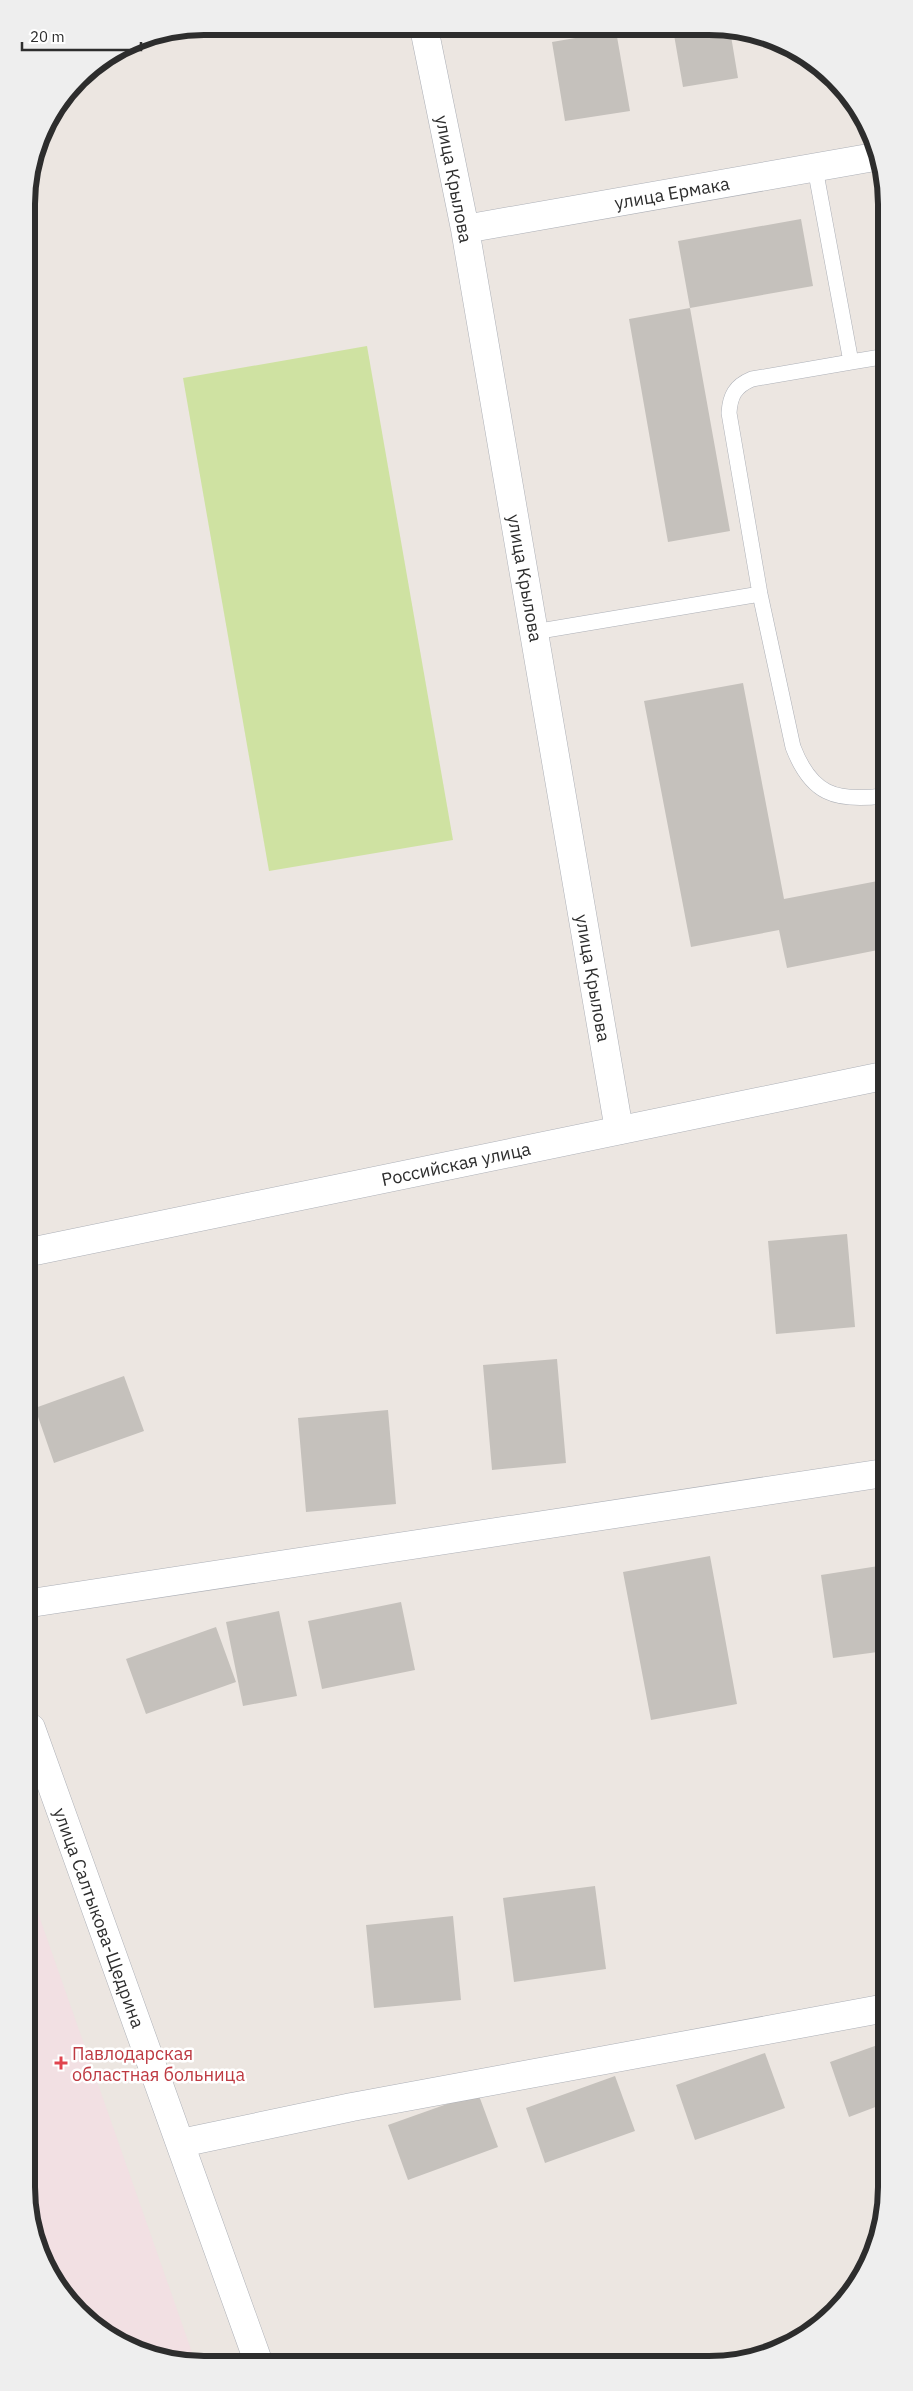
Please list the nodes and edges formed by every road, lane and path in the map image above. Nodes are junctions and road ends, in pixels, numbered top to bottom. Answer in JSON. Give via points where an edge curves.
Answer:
{"nodes":[{"id":1,"x":425,"y":35,"type":"edge"},
{"id":2,"x":871,"y":158,"type":"edge"},
{"id":3,"x":815,"y":168,"type":"junction"},
{"id":4,"x":465,"y":229,"type":"junction"},
{"id":5,"x":878,"y":358,"type":"edge"},
{"id":6,"x":851,"y":362,"type":"junction"},
{"id":7,"x":760,"y":594,"type":"junction"},
{"id":8,"x":534,"y":632,"type":"junction"},
{"id":9,"x":878,"y":796,"type":"edge"},
{"id":10,"x":878,"y":1077,"type":"edge"},
{"id":11,"x":619,"y":1130,"type":"junction"},
{"id":12,"x":35,"y":1251,"type":"edge"},
{"id":13,"x":878,"y":1474,"type":"edge"},
{"id":14,"x":35,"y":1602,"type":"edge"},
{"id":15,"x":35,"y":1739,"type":"edge"},
{"id":16,"x":878,"y":2009,"type":"edge"},
{"id":17,"x":182,"y":2143,"type":"junction"},
{"id":18,"x":256,"y":2356,"type":"edge"}],
"edges":[{"from":1,"to":4,"type":"street","name":"улица Крылова"},
{"from":2,"to":3,"type":"street","name":"улица Ермака"},
{"from":3,"to":4,"type":"street","name":"улица Ермака"},
{"from":3,"to":6,"type":"lane"},
{"from":4,"to":8,"type":"street","name":"улица Крылова"},
{"from":5,"to":6,"type":"lane"},
{"from":6,"to":7,"type":"lane","via":[[752,379],[735,389],[730,400],[729,413]]},
{"from":7,"to":8,"type":"lane"},
{"from":7,"to":9,"type":"lane","via":[[793,747],[801,767],[816,786],[834,794],[856,799]]},
{"from":8,"to":11,"type":"street","name":"улица Крылова"},
{"from":10,"to":11,"type":"street","name":"Российская улица"},
{"from":11,"to":12,"type":"street","name":"Российская улица"},
{"from":13,"to":14,"type":"street"},
{"from":15,"to":17,"type":"street","name":"улица Салтыкова-Щедрина"},
{"from":16,"to":17,"type":"street","via":[[362,2105]]},
{"from":17,"to":18,"type":"street","name":"улица Салтыкова-Щедрина"}]}
